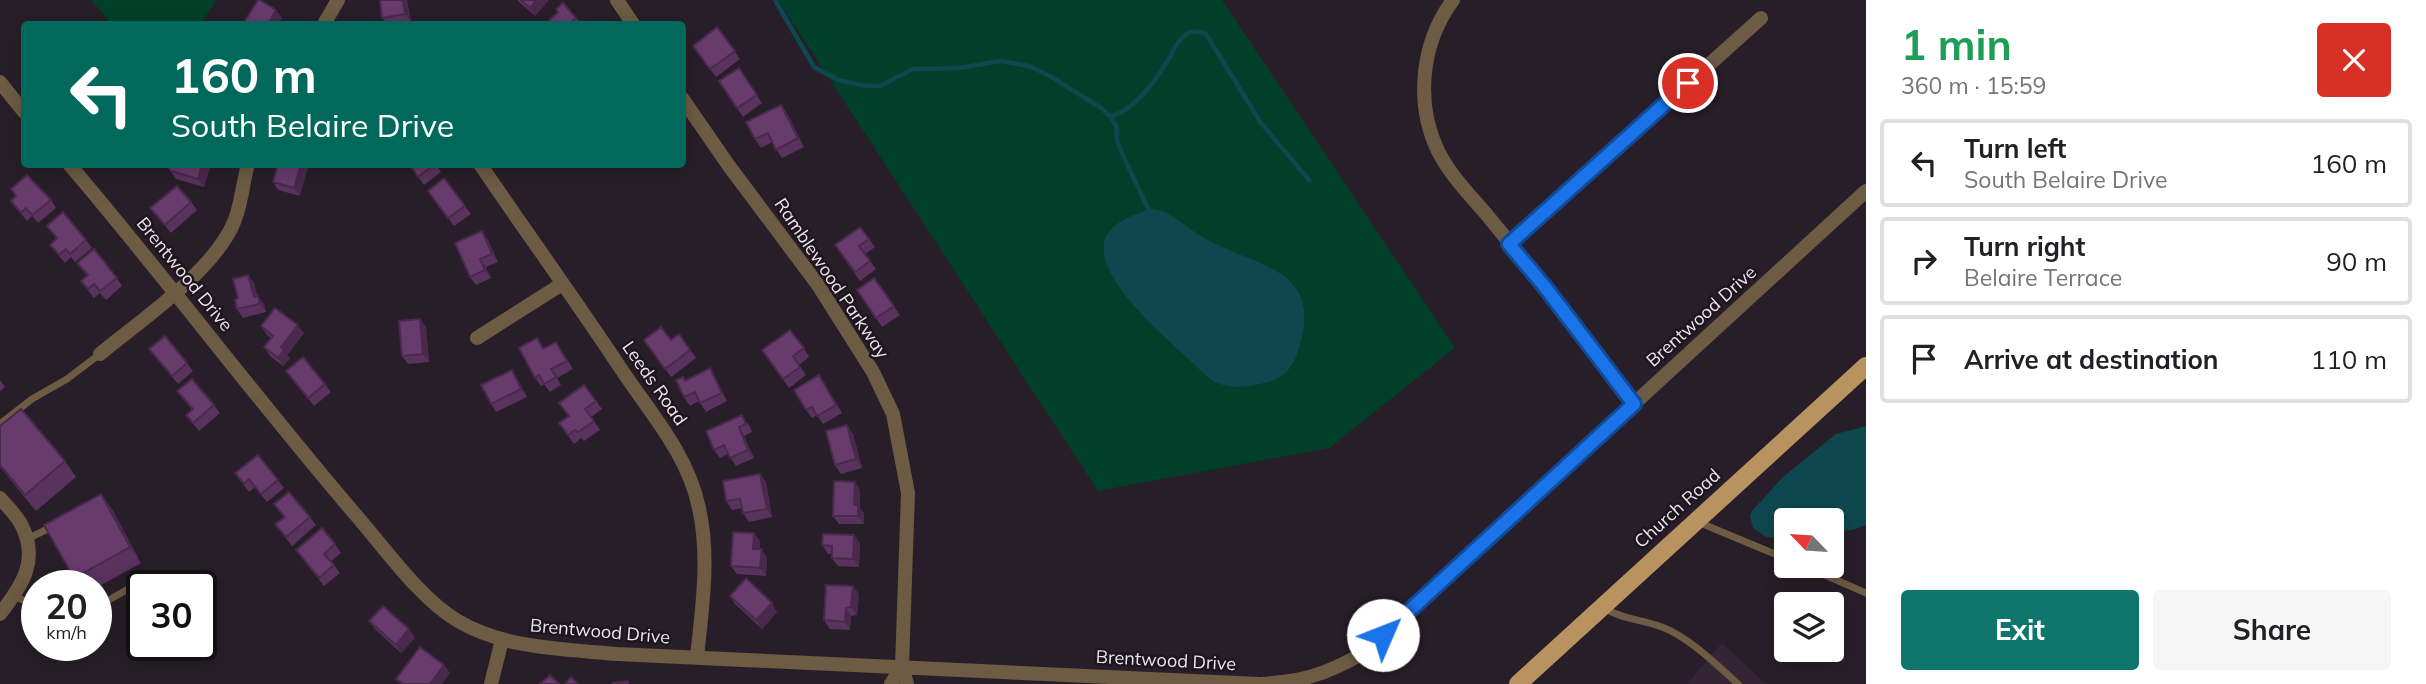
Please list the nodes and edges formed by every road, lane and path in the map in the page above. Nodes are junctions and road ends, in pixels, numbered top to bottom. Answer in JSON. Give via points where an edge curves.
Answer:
{"nodes":[{"id":1,"x":338,"y":0,"type":"edge"},
{"id":2,"x":617,"y":0,"type":"edge"},
{"id":3,"x":1452,"y":0,"type":"edge"},
{"id":4,"x":1761,"y":18,"type":"dead end"},
{"id":5,"x":326,"y":21,"type":"edge"},
{"id":6,"x":631,"y":21,"type":"edge"},
{"id":7,"x":0,"y":82,"type":"edge"},
{"id":8,"x":686,"y":104,"type":"edge"},
{"id":9,"x":21,"y":108,"type":"edge"},
{"id":10,"x":72,"y":168,"type":"edge"},
{"id":11,"x":247,"y":168,"type":"edge"},
{"id":12,"x":483,"y":168,"type":"edge"},
{"id":13,"x":1866,"y":191,"type":"edge"},
{"id":14,"x":1509,"y":244,"type":"junction"},
{"id":15,"x":562,"y":284,"type":"junction"},
{"id":16,"x":174,"y":293,"type":"junction"},
{"id":17,"x":477,"y":338,"type":"dead end"},
{"id":18,"x":100,"y":354,"type":"joint"},
{"id":19,"x":1866,"y":366,"type":"edge"},
{"id":20,"x":1634,"y":404,"type":"junction"},
{"id":21,"x":0,"y":424,"type":"edge"},
{"id":22,"x":0,"y":498,"type":"edge"},
{"id":23,"x":65,"y":520,"type":"edge"},
{"id":24,"x":1694,"y":521,"type":"junction"},
{"id":25,"x":26,"y":539,"type":"junction"},
{"id":26,"x":1774,"y":554,"type":"edge"},
{"id":27,"x":1832,"y":578,"type":"edge"},
{"id":28,"x":1866,"y":593,"type":"edge"},
{"id":29,"x":14,"y":596,"type":"junction"},
{"id":30,"x":21,"y":599,"type":"edge"},
{"id":31,"x":1601,"y":607,"type":"junction"},
{"id":32,"x":0,"y":614,"type":"edge"},
{"id":33,"x":502,"y":640,"type":"junction"},
{"id":34,"x":697,"y":657,"type":"junction"},
{"id":35,"x":902,"y":666,"type":"junction"},
{"id":36,"x":492,"y":684,"type":"edge"},
{"id":37,"x":891,"y":684,"type":"edge"},
{"id":38,"x":907,"y":684,"type":"edge"},
{"id":39,"x":1261,"y":684,"type":"edge"},
{"id":40,"x":1518,"y":684,"type":"edge"},
{"id":41,"x":1738,"y":684,"type":"edge"}],
"edges":[{"from":1,"to":5,"type":"street"},
{"from":2,"to":6,"type":"street"},
{"from":3,"to":14,"type":"street","via":[[1439,21],[1427,58],[1427,117],[1439,153]]},
{"from":4,"to":14,"type":"street"},
{"from":7,"to":9,"type":"street"},
{"from":8,"to":35,"type":"street","name":"Ramblewood Parkway","via":[[818,285],[873,372],[893,414],[908,493]]},
{"from":10,"to":16,"type":"street","name":"Brentwood Drive"},
{"from":11,"to":16,"type":"street","via":[[236,220],[224,242]]},
{"from":12,"to":15,"type":"street","name":"Leeds Road"},
{"from":13,"to":20,"type":"street","name":"Brentwood Drive"},
{"from":14,"to":20,"type":"street"},
{"from":15,"to":17,"type":"street"},
{"from":15,"to":34,"type":"street","name":"Leeds Road","via":[[688,470],[703,526],[705,562]]},
{"from":16,"to":18,"type":"street"},
{"from":16,"to":33,"type":"street","name":"Brentwood Drive","via":[[422,592],[456,620]]},
{"from":18,"to":21,"type":"lane"},
{"from":19,"to":24,"type":"main road","name":"Church Road"},
{"from":20,"to":39,"type":"street","name":"Brentwood Drive","via":[[1360,655],[1300,681]]},
{"from":22,"to":25,"type":"street","via":[[21,523]]},
{"from":23,"to":25,"type":"lane"},
{"from":24,"to":26,"type":"lane"},
{"from":24,"to":31,"type":"main road","name":"Church Road"},
{"from":25,"to":29,"type":"street","via":[[27,573]]},
{"from":27,"to":28,"type":"lane"},
{"from":29,"to":30,"type":"lane"},
{"from":29,"to":32,"type":"street"},
{"from":31,"to":40,"type":"main road","name":"Church Road"},
{"from":31,"to":41,"type":"lane","via":[[1682,638]]},
{"from":33,"to":34,"type":"street","name":"Brentwood Drive","via":[[551,648]]},
{"from":33,"to":36,"type":"street"},
{"from":34,"to":35,"type":"street","name":"Brentwood Drive"},
{"from":35,"to":37,"type":"street","name":"Ramblewood Parkway"},
{"from":35,"to":38,"type":"street","name":"Ramblewood Parkway"},
{"from":35,"to":39,"type":"street","name":"Brentwood Drive"}]}
